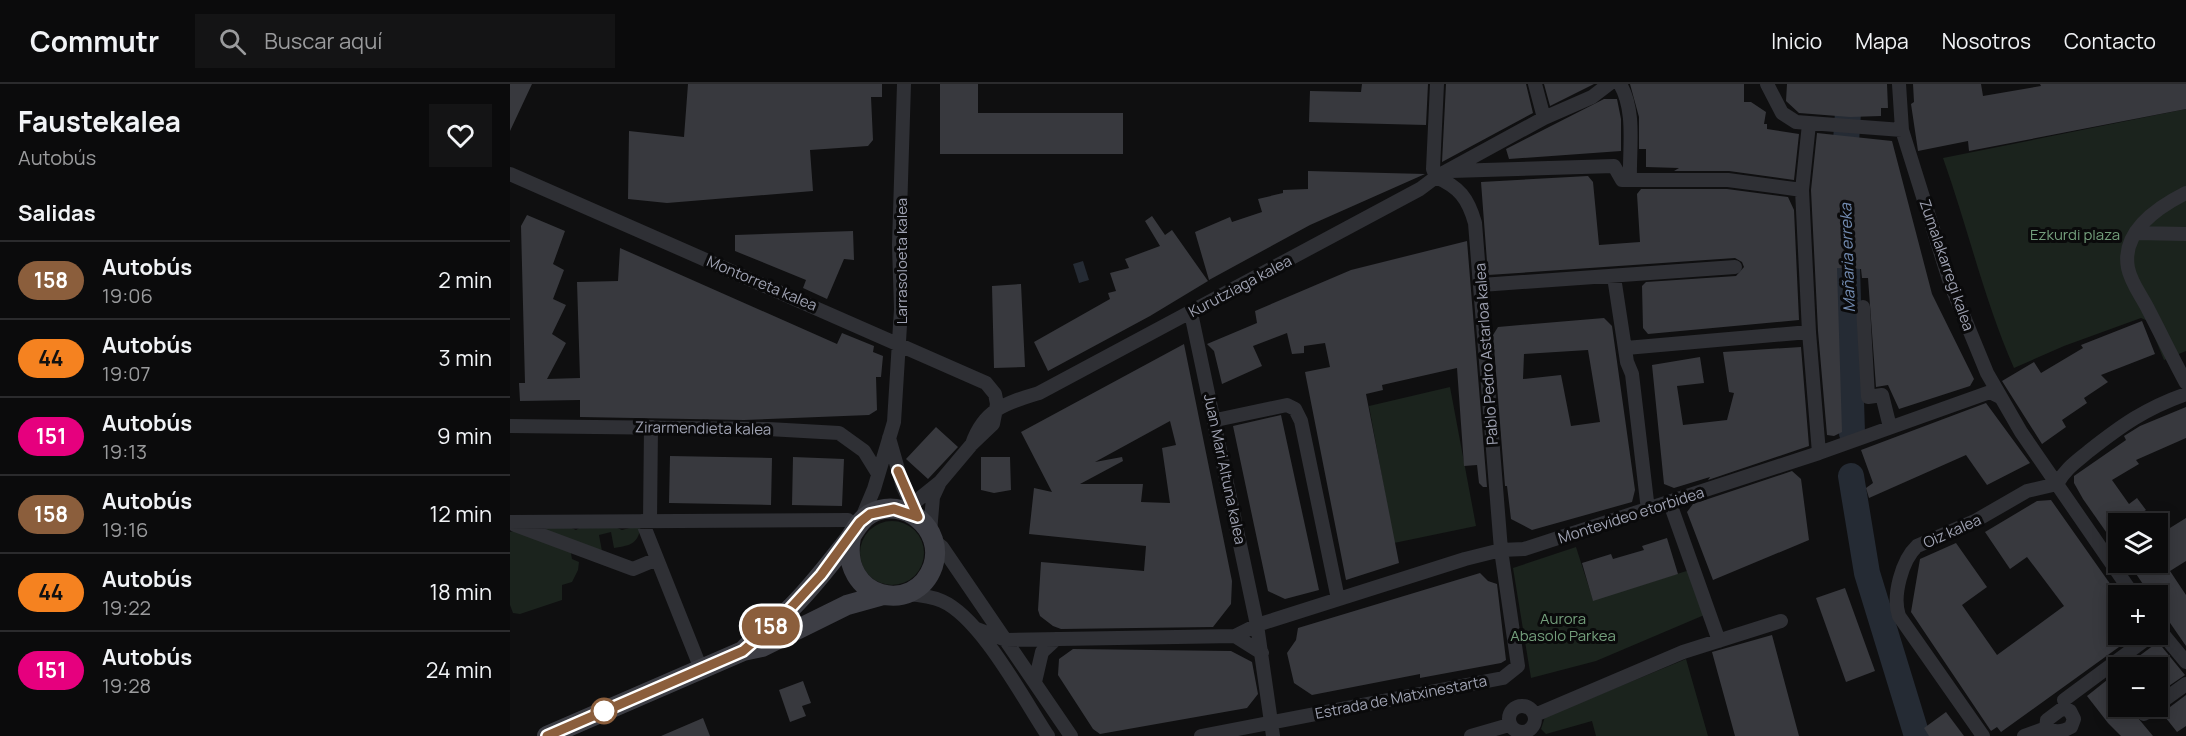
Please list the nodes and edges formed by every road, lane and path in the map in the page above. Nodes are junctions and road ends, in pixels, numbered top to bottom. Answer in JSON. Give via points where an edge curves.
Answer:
{"nodes":[{"id":1,"x":904,"y":84,"type":"edge"},
{"id":2,"x":1437,"y":84,"type":"edge"},
{"id":3,"x":1535,"y":84,"type":"edge"},
{"id":4,"x":1609,"y":84,"type":"edge"},
{"id":5,"x":1620,"y":84,"type":"edge"},
{"id":6,"x":1767,"y":84,"type":"edge"},
{"id":7,"x":1899,"y":84,"type":"edge"},
{"id":8,"x":1544,"y":118,"type":"junction"},
{"id":9,"x":1809,"y":124,"type":"junction"},
{"id":10,"x":1902,"y":130,"type":"junction"},
{"id":11,"x":510,"y":174,"type":"edge"},
{"id":12,"x":1442,"y":174,"type":"junction"},
{"id":13,"x":1630,"y":180,"type":"junction"},
{"id":14,"x":1802,"y":190,"type":"junction"},
{"id":15,"x":2186,"y":193,"type":"edge"},
{"id":16,"x":2136,"y":233,"type":"junction"},
{"id":17,"x":2186,"y":234,"type":"edge"},
{"id":18,"x":1735,"y":267,"type":"dead end"},
{"id":19,"x":1614,"y":277,"type":"junction"},
{"id":20,"x":1481,"y":285,"type":"junction"},
{"id":21,"x":1863,"y":307,"type":"dead end"},
{"id":22,"x":1191,"y":313,"type":"junction"},
{"id":23,"x":1809,"y":332,"type":"junction"},
{"id":24,"x":900,"y":345,"type":"junction"},
{"id":25,"x":1626,"y":348,"type":"junction"},
{"id":26,"x":2186,"y":383,"type":"edge"},
{"id":27,"x":993,"y":392,"type":"junction"},
{"id":28,"x":2186,"y":394,"type":"edge"},
{"id":29,"x":1029,"y":396,"type":"junction"},
{"id":30,"x":2000,"y":397,"type":"junction"},
{"id":31,"x":997,"y":408,"type":"junction"},
{"id":32,"x":1216,"y":420,"type":"junction"},
{"id":33,"x":510,"y":426,"type":"edge"},
{"id":34,"x":651,"y":427,"type":"junction"},
{"id":35,"x":1890,"y":427,"type":"junction"},
{"id":36,"x":889,"y":438,"type":"junction"},
{"id":37,"x":1820,"y":453,"type":"junction"},
{"id":38,"x":877,"y":472,"type":"junction"},
{"id":39,"x":940,"y":483,"type":"junction"},
{"id":40,"x":2057,"y":484,"type":"junction"},
{"id":41,"x":1672,"y":508,"type":"dead end"},
{"id":42,"x":1648,"y":510,"type":"junction"},
{"id":43,"x":646,"y":521,"type":"junction"},
{"id":44,"x":919,"y":521,"type":"junction"},
{"id":45,"x":510,"y":523,"type":"edge"},
{"id":46,"x":853,"y":526,"type":"junction"},
{"id":47,"x":1501,"y":550,"type":"junction"},
{"id":48,"x":657,"y":559,"type":"junction"},
{"id":49,"x":2126,"y":585,"type":"edge"},
{"id":50,"x":904,"y":594,"type":"junction"},
{"id":51,"x":883,"y":595,"type":"junction"},
{"id":52,"x":1251,"y":598,"type":"junction"},
{"id":53,"x":1338,"y":599,"type":"junction"},
{"id":54,"x":1273,"y":620,"type":"junction"},
{"id":55,"x":1781,"y":621,"type":"dead end"},
{"id":56,"x":1257,"y":625,"type":"junction"},
{"id":57,"x":977,"y":629,"type":"junction"},
{"id":58,"x":1236,"y":636,"type":"junction"},
{"id":59,"x":1056,"y":639,"type":"junction"},
{"id":60,"x":1006,"y":640,"type":"junction"},
{"id":61,"x":2168,"y":640,"type":"edge"},
{"id":62,"x":1719,"y":641,"type":"junction"},
{"id":63,"x":2138,"y":645,"type":"edge"},
{"id":64,"x":743,"y":651,"type":"junction"},
{"id":65,"x":1262,"y":653,"type":"junction"},
{"id":66,"x":2122,"y":657,"type":"edge"},
{"id":67,"x":2186,"y":662,"type":"edge"},
{"id":68,"x":2108,"y":668,"type":"edge"},
{"id":69,"x":701,"y":669,"type":"junction"},
{"id":70,"x":1035,"y":682,"type":"junction"},
{"id":71,"x":2186,"y":684,"type":"edge"},
{"id":72,"x":2168,"y":697,"type":"edge"},
{"id":73,"x":2064,"y":700,"type":"dead end"},
{"id":74,"x":1271,"y":722,"type":"junction"},
{"id":75,"x":2046,"y":728,"type":"dead end"},
{"id":76,"x":547,"y":736,"type":"edge"},
{"id":77,"x":1048,"y":736,"type":"edge"},
{"id":78,"x":1071,"y":736,"type":"edge"},
{"id":79,"x":1201,"y":736,"type":"edge"},
{"id":80,"x":1273,"y":736,"type":"edge"},
{"id":81,"x":1471,"y":736,"type":"edge"},
{"id":82,"x":1983,"y":736,"type":"edge"},
{"id":83,"x":2024,"y":736,"type":"edge"}],
"edges":[{"from":1,"to":24,"type":"street","name":"Larrasoloeta kalea"},
{"from":2,"to":12,"type":"street","via":[[1433,169]]},
{"from":3,"to":8,"type":"street"},
{"from":4,"to":8,"type":"street","name":"Kurutziaga kalea","via":[[1592,97]]},
{"from":5,"to":13,"type":"street","via":[[1628,96]]},
{"from":6,"to":9,"type":"street","via":[[1782,113],[1796,122]]},
{"from":7,"to":10,"type":"street","name":"Zumalakarregi kalea"},
{"from":8,"to":12,"type":"street","name":"Kurutziaga kalea"},
{"from":9,"to":10,"type":"street"},
{"from":9,"to":14,"type":"street"},
{"from":10,"to":30,"type":"street","name":"Zumalakarregi kalea","via":[[1950,283]]},
{"from":11,"to":24,"type":"street","name":"Montorreta kalea"},
{"from":12,"to":13,"type":"street","via":[[1614,166],[1622,180]]},
{"from":12,"to":20,"type":"street","name":"Pablo Pedro Astarloa kalea","via":[[1465,196],[1471,210]]},
{"from":12,"to":22,"type":"street","name":"Kurutziaga kalea"},
{"from":13,"to":14,"type":"street","via":[[1728,180]]},
{"from":14,"to":23,"type":"street"},
{"from":15,"to":16,"type":"street","via":[[2159,207]]},
{"from":16,"to":17,"type":"street"},
{"from":16,"to":26,"type":"street","via":[[2127,255],[2128,267]]},
{"from":18,"to":19,"type":"street"},
{"from":19,"to":20,"type":"street"},
{"from":19,"to":25,"type":"street"},
{"from":20,"to":47,"type":"street","name":"Pablo Pedro Astarloa kalea"},
{"from":21,"to":35,"type":"street","via":[[1868,397],[1882,395]]},
{"from":22,"to":29,"type":"street","name":"Kurutziaga kalea"},
{"from":22,"to":32,"type":"street","name":"Juan Mari Altuna kalea"},
{"from":23,"to":25,"type":"street"},
{"from":23,"to":37,"type":"street"},
{"from":24,"to":27,"type":"street","name":"Montorreta kalea","via":[[986,383]]},
{"from":24,"to":36,"type":"street","name":"Larrasoloeta kalea","via":[[894,422]]},
{"from":25,"to":42,"type":"street"},
{"from":27,"to":29,"type":"street"},
{"from":27,"to":31,"type":"street"},
{"from":28,"to":40,"type":"street","via":[[2147,409],[2120,425],[2067,468]]},
{"from":29,"to":31,"type":"street","name":"Kurutziaga kalea"},
{"from":30,"to":35,"type":"street","name":"Montevideo etorbidea","via":[[1990,392]]},
{"from":30,"to":40,"type":"street","name":"Zumalakarregi kalea"},
{"from":31,"to":39,"type":"street","name":"Kurutziaga kalea","via":[[978,428],[972,444]]},
{"from":32,"to":52,"type":"street","name":"Juan Mari Altuna kalea"},
{"from":32,"to":53,"type":"street","via":[[1287,405],[1295,409],[1301,421]]},
{"from":33,"to":34,"type":"street","name":"Zirarmendieta kalea"},
{"from":34,"to":38,"type":"street","name":"Zirarmendieta kalea","via":[[839,433],[864,451]]},
{"from":34,"to":43,"type":"street"},
{"from":35,"to":37,"type":"street","name":"Montevideo etorbidea"},
{"from":36,"to":38,"type":"street","name":"Larrasoloeta kalea"},
{"from":36,"to":44,"type":"street","via":[[903,487]]},
{"from":37,"to":42,"type":"street","name":"Montevideo etorbidea"},
{"from":38,"to":46,"type":"street","name":"Larrasoloeta kalea","via":[[874,489]]},
{"from":39,"to":44,"type":"street","name":"Kurutziaga kalea"},
{"from":39,"to":44,"type":"street","name":"Kurutziaga kalea"},
{"from":40,"to":49,"type":"street","name":"Zumalakarregi kalea"},
{"from":40,"to":82,"type":"street","name":"Oiz kalea","via":[[2027,491],[1975,521],[1917,546],[1906,561],[1896,608],[1899,616]]},
{"from":41,"to":62,"type":"street"},
{"from":42,"to":47,"type":"street","name":"Montevideo etorbidea","via":[[1524,549]]},
{"from":43,"to":45,"type":"street"},
{"from":43,"to":46,"type":"street"},
{"from":43,"to":48,"type":"street"},
{"from":44,"to":46,"type":"main road","via":[[882,510]]},
{"from":44,"to":50,"type":"main road","via":[[934,560],[926,579]]},
{"from":44,"to":60,"type":"street","via":[[942,547]]},
{"from":45,"to":48,"type":"street","via":[[633,569]]},
{"from":46,"to":51,"type":"main road","via":[[848,552],[850,566],[869,589]]},
{"from":46,"to":64,"type":"main road","via":[[821,575]]},
{"from":47,"to":53,"type":"street","name":"Montevideo etorbidea"},
{"from":47,"to":74,"type":"street","name":"Estrada de Matxinestarta","via":[[1518,666],[1503,678]]},
{"from":48,"to":69,"type":"street"},
{"from":50,"to":51,"type":"main road"},
{"from":50,"to":57,"type":"street","via":[[942,601]]},
{"from":51,"to":64,"type":"main road","via":[[847,606],[762,647]]},
{"from":52,"to":54,"type":"street"},
{"from":52,"to":56,"type":"street","name":"Juan Mari Altuna kalea"},
{"from":53,"to":54,"type":"street","name":"Montevideo etorbidea"},
{"from":54,"to":56,"type":"street","name":"Montevideo etorbidea"},
{"from":55,"to":62,"type":"street"},
{"from":56,"to":58,"type":"street","name":"Montevideo etorbidea"},
{"from":56,"to":65,"type":"street","name":"Juan Mari Altuna kalea"},
{"from":57,"to":60,"type":"street"},
{"from":57,"to":77,"type":"street"},
{"from":58,"to":59,"type":"street"},
{"from":58,"to":65,"type":"street"},
{"from":59,"to":60,"type":"street"},
{"from":59,"to":70,"type":"street","via":[[1042,652]]},
{"from":60,"to":70,"type":"street"},
{"from":61,"to":67,"type":"street"},
{"from":62,"to":81,"type":"street","via":[[1683,652],[1535,716],[1528,707],[1519,705],[1509,713],[1509,725]]},
{"from":63,"to":66,"type":"street"},
{"from":64,"to":69,"type":"main road"},
{"from":65,"to":74,"type":"street","name":"Juan Mari Altuna kalea"},
{"from":68,"to":73,"type":"street"},
{"from":69,"to":76,"type":"main road"},
{"from":70,"to":78,"type":"street"},
{"from":71,"to":72,"type":"street"},
{"from":74,"to":79,"type":"street","name":"Estrada de Matxinestarta"},
{"from":74,"to":80,"type":"street","name":"Juan Mari Altuna kalea"},
{"from":75,"to":83,"type":"street"}]}
